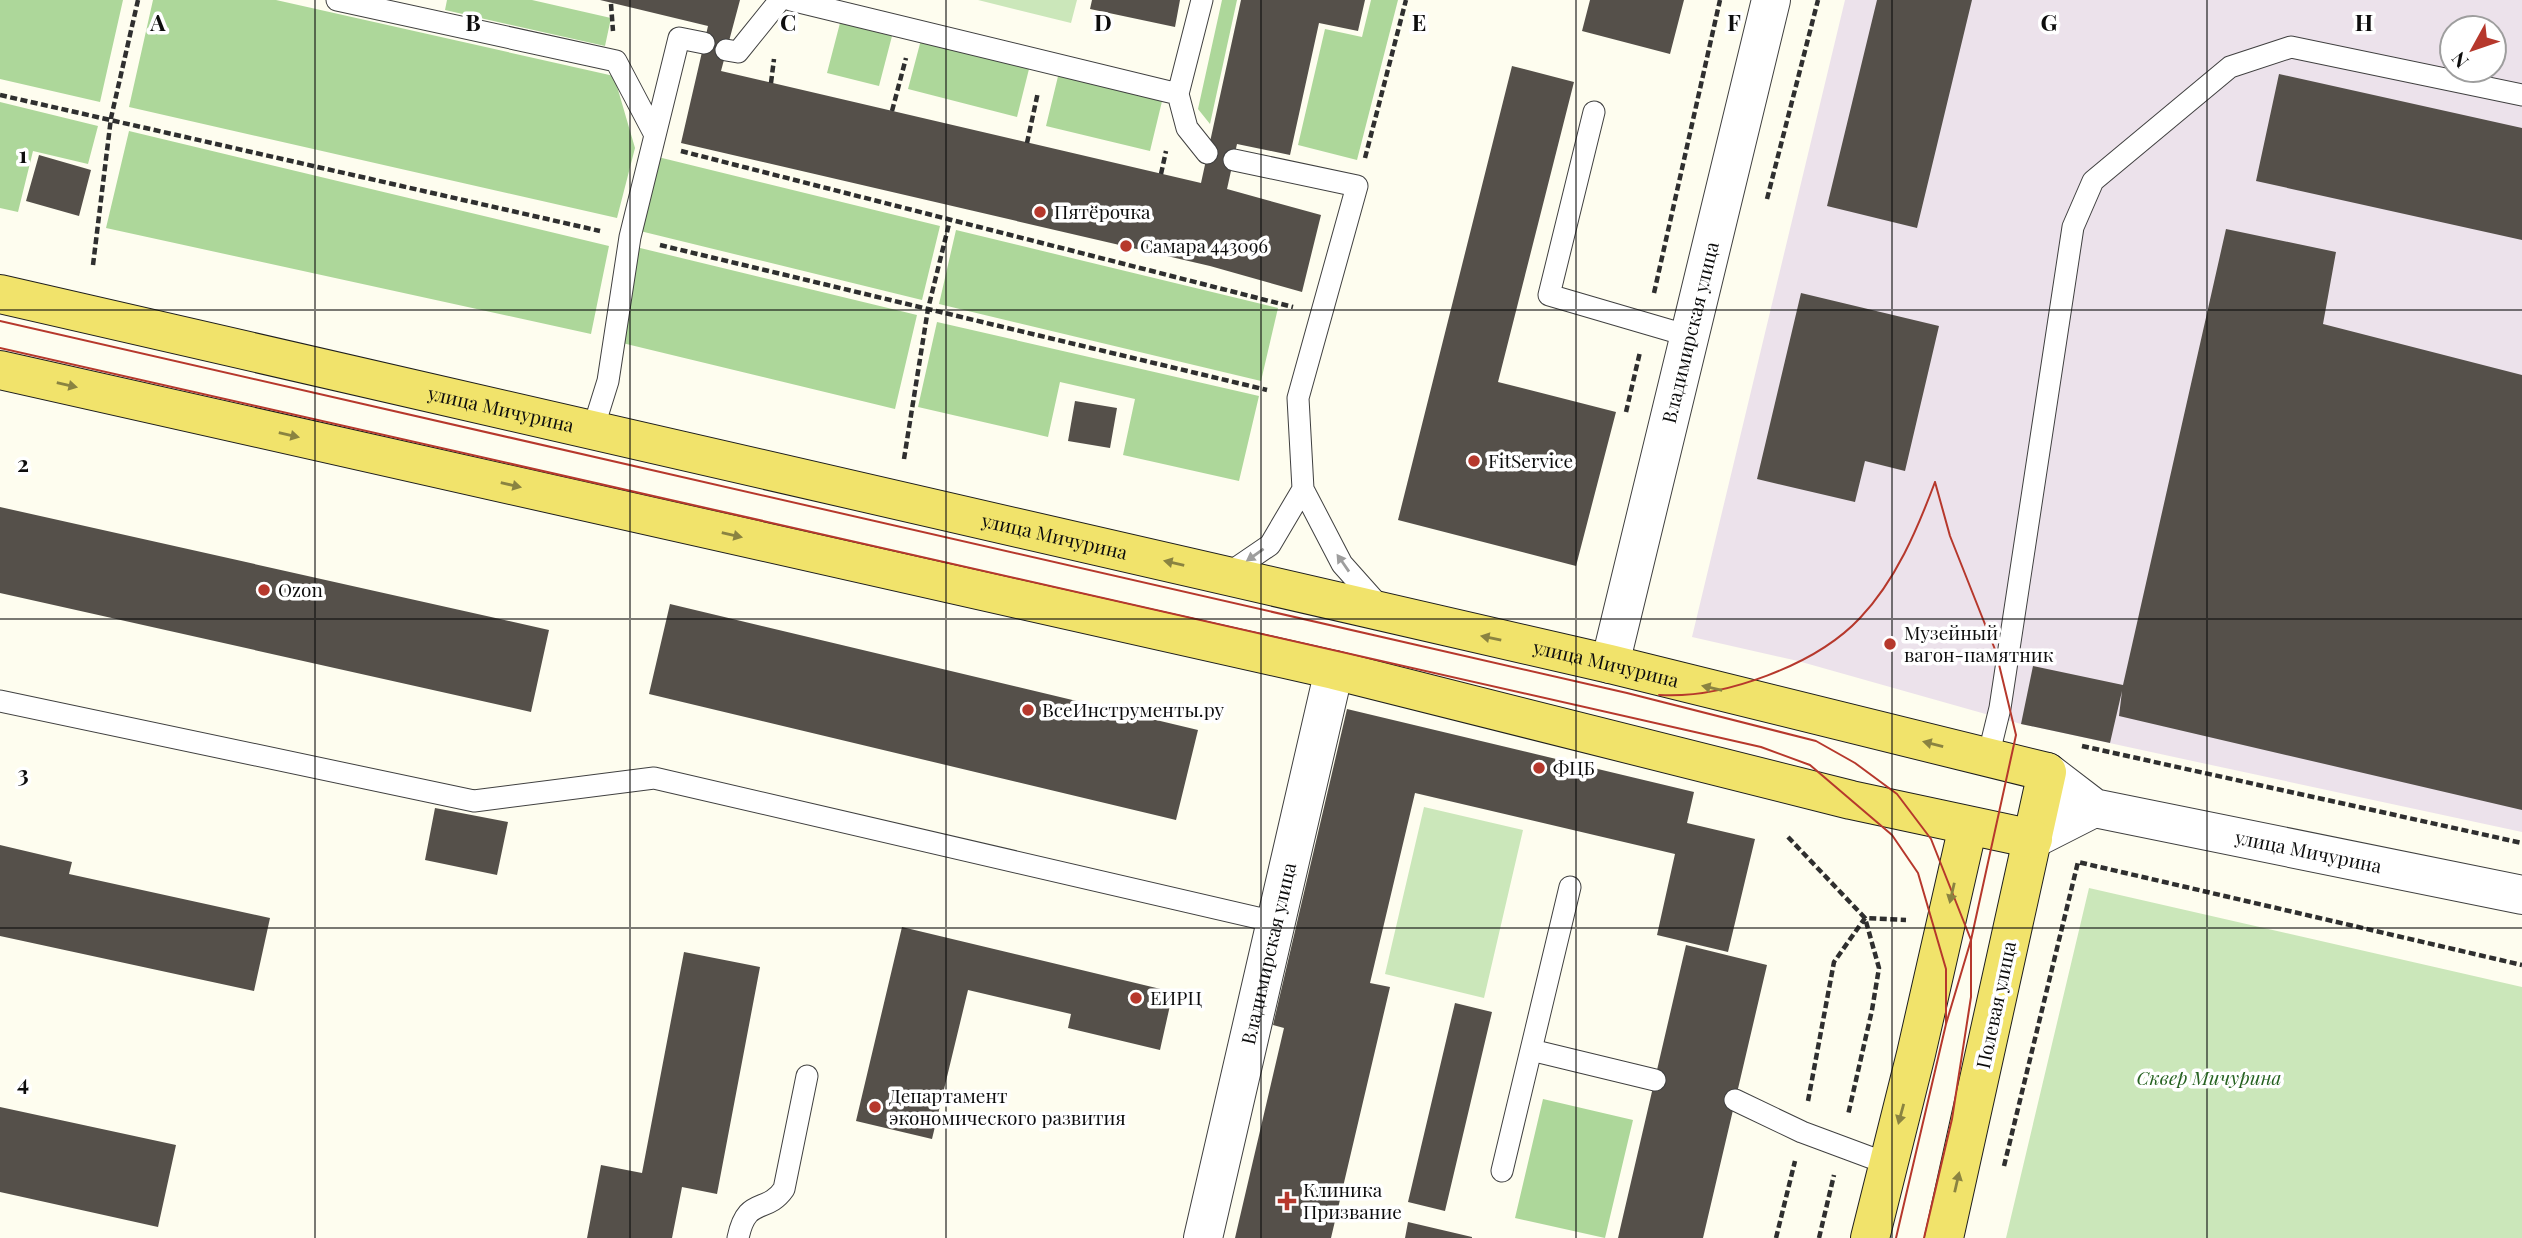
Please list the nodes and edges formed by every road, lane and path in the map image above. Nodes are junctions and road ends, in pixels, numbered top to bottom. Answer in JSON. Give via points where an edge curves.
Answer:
{"nodes":[{"id":1,"x":138,"y":0,"type":"edge"},
{"id":2,"x":337,"y":0,"type":"edge"},
{"id":3,"x":780,"y":0,"type":"edge"},
{"id":4,"x":791,"y":0,"type":"edge"},
{"id":5,"x":1202,"y":0,"type":"edge"},
{"id":6,"x":1406,"y":0,"type":"edge"},
{"id":7,"x":1771,"y":0,"type":"edge"},
{"id":8,"x":1818,"y":0,"type":"edge"},
{"id":9,"x":913,"y":30,"type":"junction"},
{"id":10,"x":704,"y":43,"type":"dead end"},
{"id":11,"x":726,"y":50,"type":"dead end"},
{"id":12,"x":1044,"y":61,"type":"junction"},
{"id":13,"x":1178,"y":94,"type":"junction"},
{"id":14,"x":2522,"y":95,"type":"edge"},
{"id":15,"x":892,"y":111,"type":"dead end"},
{"id":16,"x":1594,"y":112,"type":"dead end"},
{"id":17,"x":655,"y":135,"type":"junction"},
{"id":18,"x":1027,"y":143,"type":"dead end"},
{"id":19,"x":1208,"y":153,"type":"dead end"},
{"id":20,"x":1234,"y":160,"type":"dead end"},
{"id":21,"x":1357,"y":186,"type":"junction"},
{"id":22,"x":1767,"y":201,"type":"dead end"},
{"id":23,"x":950,"y":220,"type":"junction"},
{"id":24,"x":93,"y":265,"type":"dead end"},
{"id":25,"x":0,"y":294,"type":"edge"},
{"id":26,"x":1321,"y":314,"type":"junction"},
{"id":27,"x":1689,"y":336,"type":"junction"},
{"id":28,"x":0,"y":370,"type":"edge"},
{"id":29,"x":593,"y":429,"type":"junction"},
{"id":30,"x":904,"y":459,"type":"dead end"},
{"id":31,"x":1303,"y":489,"type":"junction"},
{"id":32,"x":1226,"y":575,"type":"junction"},
{"id":33,"x":1388,"y":615,"type":"junction"},
{"id":34,"x":1610,"y":664,"type":"junction"},
{"id":35,"x":1334,"y":670,"type":"junction"},
{"id":36,"x":0,"y":701,"type":"edge"},
{"id":37,"x":1988,"y":757,"type":"junction"},
{"id":38,"x":2058,"y":758,"type":"junction"},
{"id":39,"x":2094,"y":808,"type":"junction"},
{"id":40,"x":1968,"y":826,"type":"junction"},
{"id":41,"x":1788,"y":837,"type":"dead end"},
{"id":42,"x":2033,"y":839,"type":"junction"},
{"id":43,"x":2522,"y":843,"type":"edge"},
{"id":44,"x":1570,"y":887,"type":"dead end"},
{"id":45,"x":2522,"y":895,"type":"edge"},
{"id":46,"x":1865,"y":918,"type":"junction"},
{"id":47,"x":1275,"y":922,"type":"junction"},
{"id":48,"x":2522,"y":965,"type":"edge"},
{"id":49,"x":1531,"y":1050,"type":"junction"},
{"id":50,"x":807,"y":1076,"type":"dead end"},
{"id":51,"x":1654,"y":1080,"type":"dead end"},
{"id":52,"x":1735,"y":1100,"type":"dead end"},
{"id":53,"x":1802,"y":1132,"type":"junction"},
{"id":54,"x":1840,"y":1146,"type":"junction"},
{"id":55,"x":1888,"y":1164,"type":"junction"},
{"id":56,"x":1502,"y":1171,"type":"dead end"},
{"id":57,"x":2002,"y":1175,"type":"dead end"},
{"id":58,"x":738,"y":1238,"type":"edge"},
{"id":59,"x":1203,"y":1238,"type":"edge"},
{"id":60,"x":1776,"y":1238,"type":"edge"},
{"id":61,"x":1819,"y":1238,"type":"edge"},
{"id":62,"x":1870,"y":1238,"type":"edge"},
{"id":63,"x":1944,"y":1238,"type":"edge"}],
"edges":[{"from":1,"to":24,"type":"path","via":[[111,118]]},
{"from":2,"to":17,"type":"lane","via":[[616,61]]},
{"from":3,"to":11,"type":"lane","via":[[738,52]]},
{"from":4,"to":9,"type":"lane"},
{"from":5,"to":13,"type":"lane"},
{"from":6,"to":21,"type":"path"},
{"from":7,"to":27,"type":"street","name":"Владимирская улица"},
{"from":8,"to":22,"type":"path"},
{"from":9,"to":12,"type":"lane"},
{"from":9,"to":15,"type":"path"},
{"from":10,"to":17,"type":"lane","via":[[679,38]]},
{"from":12,"to":13,"type":"lane"},
{"from":12,"to":18,"type":"path"},
{"from":13,"to":19,"type":"lane","via":[[1187,128]]},
{"from":14,"to":37,"type":"lane","via":[[2291,47],[2230,67],[2093,181],[2073,227],[2000,708]]},
{"from":16,"to":27,"type":"lane","via":[[1549,295]]},
{"from":17,"to":23,"type":"path","via":[[684,153]]},
{"from":17,"to":29,"type":"lane","via":[[630,237],[608,381]]},
{"from":20,"to":21,"type":"lane"},
{"from":21,"to":26,"type":"lane"},
{"from":23,"to":26,"type":"path"},
{"from":23,"to":30,"type":"path","via":[[929,309]]},
{"from":25,"to":29,"type":"main road","name":"улица Мичурина"},
{"from":26,"to":31,"type":"lane","via":[[1298,398]]},
{"from":27,"to":34,"type":"street","name":"Владимирская улица"},
{"from":28,"to":35,"type":"main road","one_way":true},
{"from":32,"to":29,"type":"main road","name":"улица Мичурина","one_way":true},
{"from":31,"to":32,"type":"lane","one_way":true,"via":[[1270,545]]},
{"from":33,"to":31,"type":"lane","one_way":true,"via":[[1342,564]]},
{"from":32,"to":33,"type":"main road","name":"улица Мичурина"},
{"from":34,"to":33,"type":"main road","name":"улица Мичурина","one_way":true},
{"from":37,"to":34,"type":"main road","name":"улица Мичурина","one_way":true},
{"from":35,"to":40,"type":"main road"},
{"from":35,"to":47,"type":"street","name":"Владимирская улица"},
{"from":36,"to":47,"type":"lane","via":[[474,801],[654,778]]},
{"from":37,"to":38,"type":"main road","name":"улица Мичурина"},
{"from":38,"to":39,"type":"street","name":"улица Мичурина"},
{"from":38,"to":42,"type":"main road","name":"Полевая улица"},
{"from":38,"to":43,"type":"path"},
{"from":39,"to":42,"type":"street"},
{"from":39,"to":45,"type":"street","name":"улица Мичурина"},
{"from":40,"to":42,"type":"main road"},
{"from":40,"to":55,"type":"main road","one_way":true},
{"from":41,"to":46,"type":"path"},
{"from":63,"to":42,"type":"main road","name":"Полевая улица","one_way":true},
{"from":44,"to":49,"type":"lane"},
{"from":46,"to":53,"type":"path","via":[[1834,962]]},
{"from":46,"to":54,"type":"path","via":[[1879,968]]},
{"from":47,"to":59,"type":"street","name":"Владимирская улица"},
{"from":48,"to":57,"type":"path","via":[[2078,862]]},
{"from":49,"to":51,"type":"lane"},
{"from":49,"to":56,"type":"lane"},
{"from":50,"to":58,"type":"lane","via":[[784,1189],[778,1199],[750,1210]]},
{"from":52,"to":53,"type":"lane"},
{"from":53,"to":54,"type":"lane"},
{"from":53,"to":60,"type":"path"},
{"from":54,"to":55,"type":"lane"},
{"from":54,"to":61,"type":"path"},
{"from":55,"to":62,"type":"main road"}]}
